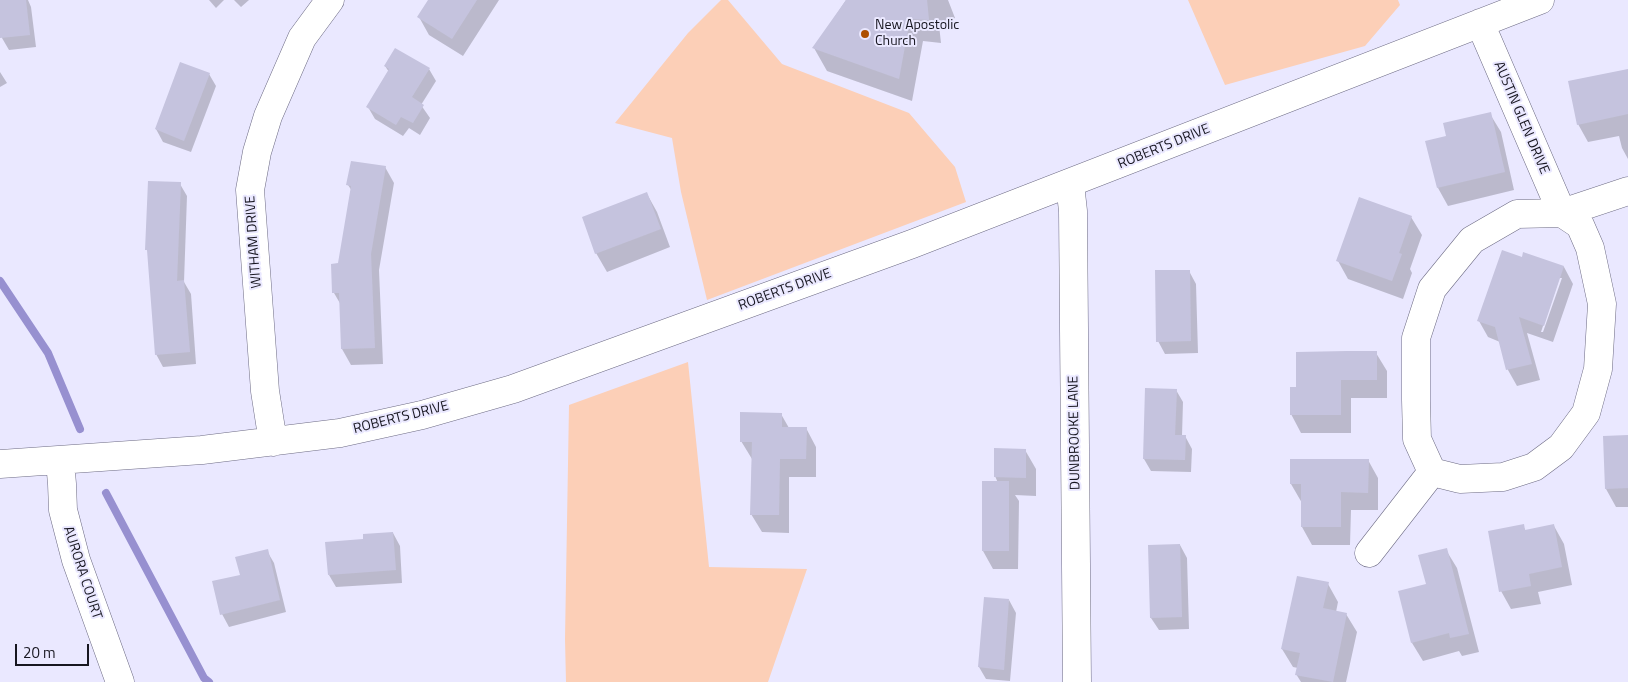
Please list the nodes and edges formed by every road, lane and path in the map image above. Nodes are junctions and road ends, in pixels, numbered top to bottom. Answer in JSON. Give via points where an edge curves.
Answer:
{"nodes":[{"id":1,"x":330,"y":0,"type":"edge"},
{"id":2,"x":1540,"y":0,"type":"edge"},
{"id":3,"x":1480,"y":23,"type":"junction"},
{"id":4,"x":1070,"y":184,"type":"junction"},
{"id":5,"x":1628,"y":191,"type":"edge"},
{"id":6,"x":1562,"y":213,"type":"junction"},
{"id":7,"x":274,"y":442,"type":"junction"},
{"id":8,"x":60,"y":461,"type":"junction"},
{"id":9,"x":0,"y":464,"type":"edge"},
{"id":10,"x":1432,"y":472,"type":"junction"},
{"id":11,"x":1370,"y":553,"type":"dead end"},
{"id":12,"x":120,"y":682,"type":"edge"},
{"id":13,"x":1077,"y":682,"type":"edge"}],
"edges":[{"from":1,"to":7,"type":"street","name":"WITHAM DRIVE","via":[[302,38],[268,116],[250,190],[265,392]]},
{"from":2,"to":3,"type":"street","name":"ROBERTS DRIVE"},
{"from":3,"to":4,"type":"street","name":"ROBERTS DRIVE"},
{"from":3,"to":6,"type":"street","name":"AUSTIN GLEN DRIVE"},
{"from":4,"to":7,"type":"street","name":"ROBERTS DRIVE","via":[[513,389],[422,415],[340,433]]},
{"from":4,"to":13,"type":"street","name":"DUNBROOKE LANE","via":[[1073,211]]},
{"from":5,"to":6,"type":"street"},
{"from":6,"to":10,"type":"street","via":[[1517,214],[1480,235],[1472,240],[1432,289],[1416,338],[1416,400],[1417,439]]},
{"from":6,"to":10,"type":"street","name":"AUSTIN GLEN DRIVE","via":[[1580,224],[1590,248],[1602,304],[1598,368],[1586,413],[1561,447],[1534,467],[1503,477],[1460,479]]},
{"from":7,"to":8,"type":"street","name":"ROBERTS DRIVE"},
{"from":8,"to":9,"type":"street","name":"ROBERTS DRIVE"},
{"from":8,"to":12,"type":"street","name":"AURORA COURT","via":[[63,510],[76,560]]},
{"from":10,"to":11,"type":"street"}]}
